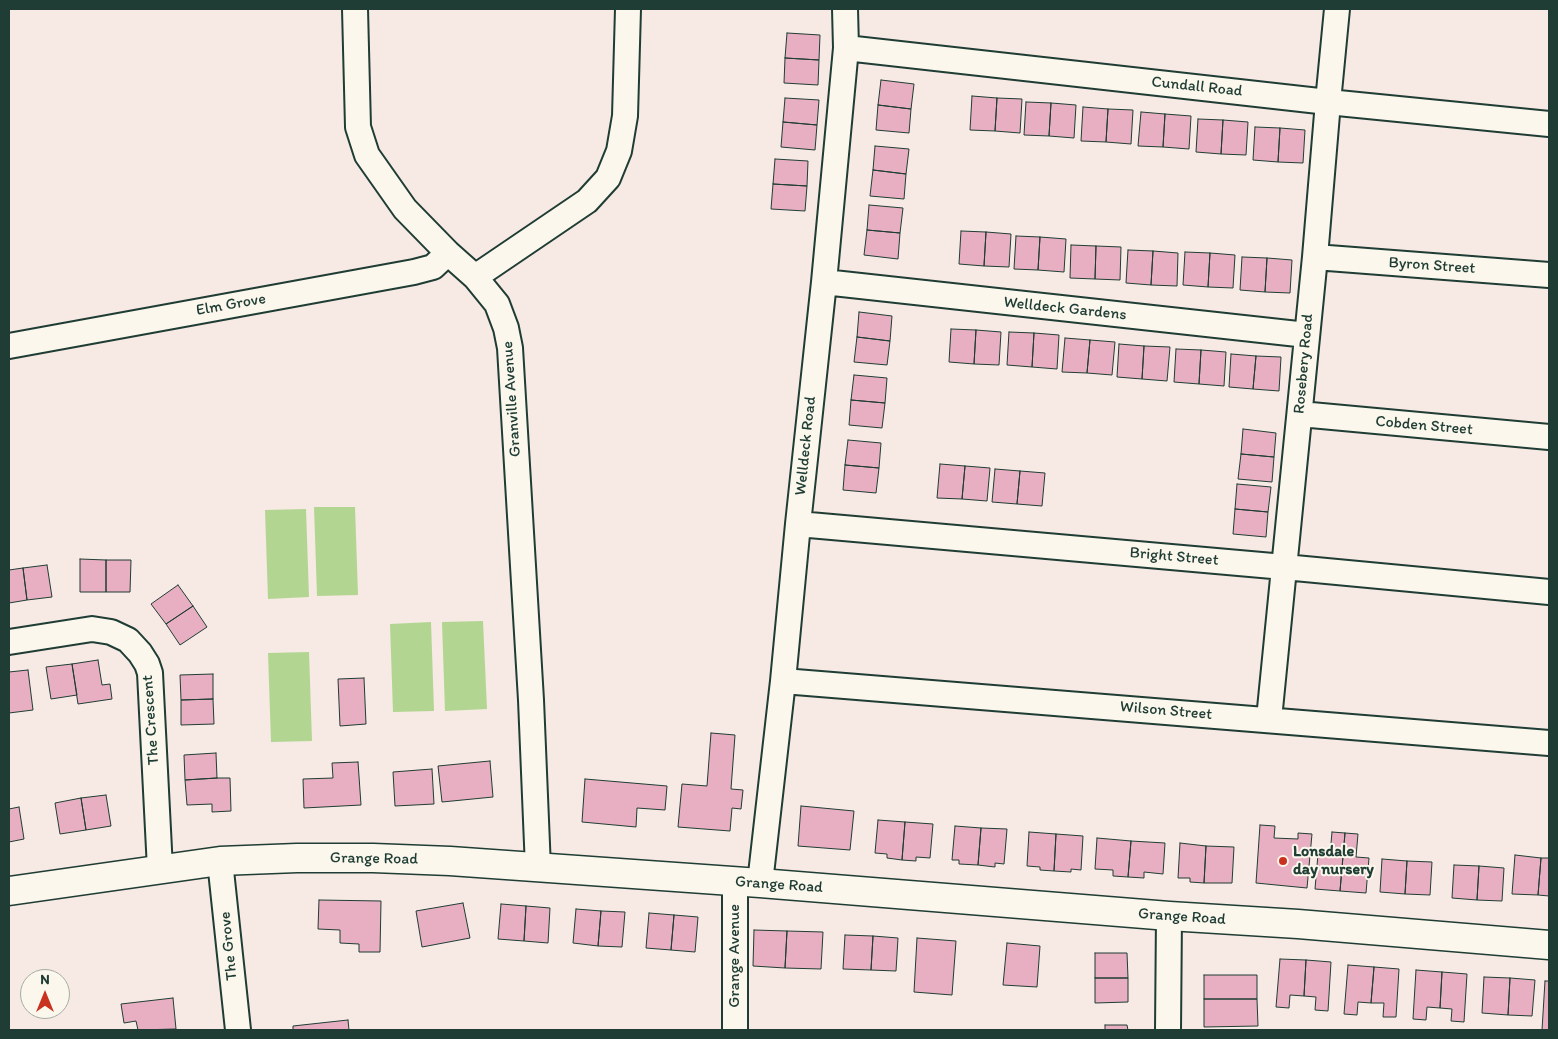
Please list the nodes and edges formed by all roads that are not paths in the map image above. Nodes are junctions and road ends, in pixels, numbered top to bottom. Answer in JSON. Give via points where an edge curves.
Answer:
{"nodes":[{"id":1,"x":355,"y":9,"type":"edge"},
{"id":2,"x":628,"y":9,"type":"edge"},
{"id":3,"x":845,"y":9,"type":"edge"},
{"id":4,"x":1337,"y":9,"type":"edge"},
{"id":5,"x":846,"y":48,"type":"junction"},
{"id":6,"x":1328,"y":102,"type":"junction"},
{"id":7,"x":1549,"y":124,"type":"edge"},
{"id":8,"x":448,"y":253,"type":"junction"},
{"id":9,"x":1315,"y":257,"type":"junction"},
{"id":10,"x":1549,"y":275,"type":"edge"},
{"id":11,"x":475,"y":277,"type":"junction"},
{"id":12,"x":824,"y":282,"type":"junction"},
{"id":13,"x":1307,"y":335,"type":"junction"},
{"id":14,"x":9,"y":346,"type":"edge"},
{"id":15,"x":1300,"y":414,"type":"junction"},
{"id":16,"x":1549,"y":437,"type":"edge"},
{"id":17,"x":798,"y":524,"type":"junction"},
{"id":18,"x":1284,"y":567,"type":"junction"},
{"id":19,"x":1549,"y":592,"type":"edge"},
{"id":20,"x":9,"y":642,"type":"edge"},
{"id":21,"x":783,"y":681,"type":"junction"},
{"id":22,"x":1269,"y":719,"type":"junction"},
{"id":23,"x":1549,"y":743,"type":"edge"},
{"id":24,"x":220,"y":861,"type":"junction"},
{"id":25,"x":538,"y":868,"type":"junction"},
{"id":26,"x":160,"y":870,"type":"junction"},
{"id":27,"x":748,"y":882,"type":"junction"},
{"id":28,"x":9,"y":892,"type":"edge"},
{"id":29,"x":1169,"y":916,"type":"junction"},
{"id":30,"x":1549,"y":945,"type":"edge"},
{"id":31,"x":238,"y":1030,"type":"edge"},
{"id":32,"x":735,"y":1030,"type":"edge"},
{"id":33,"x":1168,"y":1030,"type":"edge"}],
"edges":[{"from":1,"to":8,"type":"street","name":"Granville Avenue","via":[[358,127],[367,155],[405,209]]},
{"from":2,"to":11,"type":"street","via":[[625,116],[619,151],[608,178],[587,201]]},
{"from":3,"to":5,"type":"street","name":"Welldeck Road"},
{"from":4,"to":6,"type":"street","name":"Rosebery Road"},
{"from":5,"to":6,"type":"street","name":"Cundall Road"},
{"from":5,"to":12,"type":"street","name":"Welldeck Road"},
{"from":6,"to":7,"type":"street","name":"Cundall Road"},
{"from":6,"to":9,"type":"street","name":"Rosebery Road"},
{"from":8,"to":11,"type":"street","name":"Granville Avenue"},
{"from":8,"to":14,"type":"street","name":"Elm Grove","via":[[433,267],[414,272]]},
{"from":9,"to":10,"type":"street","name":"Byron Street"},
{"from":9,"to":13,"type":"street","name":"Rosebery Road"},
{"from":11,"to":25,"type":"street","name":"Granville Avenue","via":[[497,304],[510,348]]},
{"from":12,"to":13,"type":"street","name":"Welldeck Gardens"},
{"from":12,"to":17,"type":"street","name":"Welldeck Road"},
{"from":13,"to":15,"type":"street","name":"Rosebery Road"},
{"from":15,"to":16,"type":"street","name":"Cobden Street"},
{"from":15,"to":18,"type":"street","name":"Rosebery Road"},
{"from":17,"to":18,"type":"street","name":"Bright Street"},
{"from":17,"to":21,"type":"street","name":"Welldeck Road"},
{"from":18,"to":19,"type":"street","name":"Bright Street"},
{"from":18,"to":22,"type":"street","name":"Rosebery Road"},
{"from":20,"to":26,"type":"street","name":"The Crescent","via":[[92,630],[111,632],[128,640],[140,653],[150,673]]},
{"from":21,"to":22,"type":"street","name":"Wilson Street"},
{"from":21,"to":27,"type":"street","name":"Welldeck Road"},
{"from":22,"to":23,"type":"street","name":"Wilson Street"},
{"from":24,"to":25,"type":"street","name":"Grange Road","via":[[373,858]]},
{"from":24,"to":26,"type":"street","name":"Grange Road"},
{"from":24,"to":31,"type":"street","name":"The Grove"},
{"from":25,"to":27,"type":"street","name":"Grange Road"},
{"from":26,"to":28,"type":"street","name":"Grange Road"},
{"from":27,"to":29,"type":"street","name":"Grange Road"},
{"from":27,"to":32,"type":"street","name":"Grange Avenue"},
{"from":29,"to":30,"type":"street","name":"Grange Road"},
{"from":29,"to":33,"type":"street"}]}
